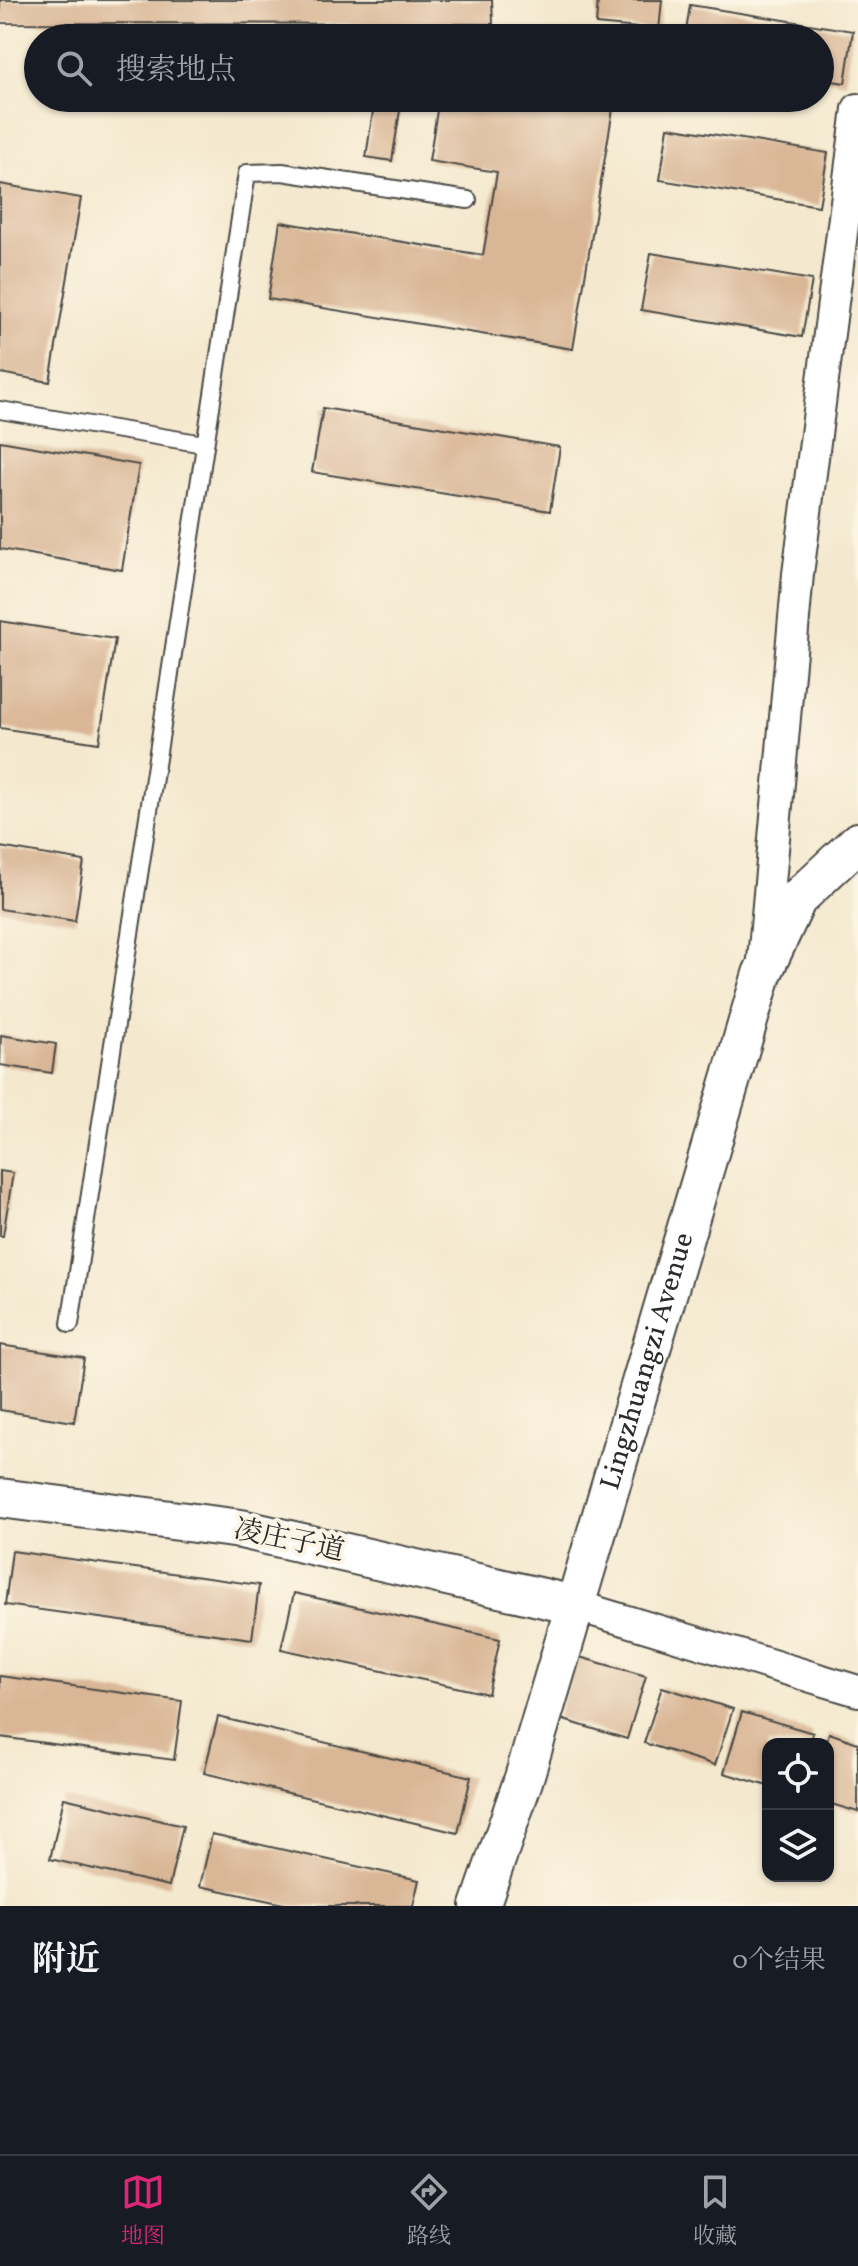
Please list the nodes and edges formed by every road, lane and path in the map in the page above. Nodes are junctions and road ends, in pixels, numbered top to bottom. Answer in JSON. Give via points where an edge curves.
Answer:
{"nodes":[{"id":1,"x":858,"y":109,"type":"edge"},
{"id":2,"x":468,"y":200,"type":"dead end"},
{"id":3,"x":0,"y":410,"type":"edge"},
{"id":4,"x":204,"y":444,"type":"junction"},
{"id":5,"x":858,"y":842,"type":"edge"},
{"id":6,"x":762,"y":974,"type":"junction"},
{"id":7,"x":70,"y":1324,"type":"dead end"},
{"id":8,"x":0,"y":1498,"type":"edge"},
{"id":9,"x":574,"y":1605,"type":"junction"},
{"id":10,"x":858,"y":1691,"type":"edge"},
{"id":11,"x":480,"y":1906,"type":"edge"}],
"edges":[{"from":1,"to":6,"type":"street","via":[[798,574]]},
{"from":2,"to":4,"type":"lane","via":[[282,172],[247,173]]},
{"from":3,"to":4,"type":"lane"},
{"from":4,"to":7,"type":"lane"},
{"from":5,"to":6,"type":"street","name":"Lingzhuangzi Avenue","via":[[797,899]]},
{"from":6,"to":9,"type":"street","name":"Lingzhuangzi Avenue"},
{"from":8,"to":9,"type":"street","name":"凌庄子道","via":[[241,1529]]},
{"from":9,"to":10,"type":"street"},
{"from":9,"to":11,"type":"street","name":"Lingzhuangzi Avenue"}]}
